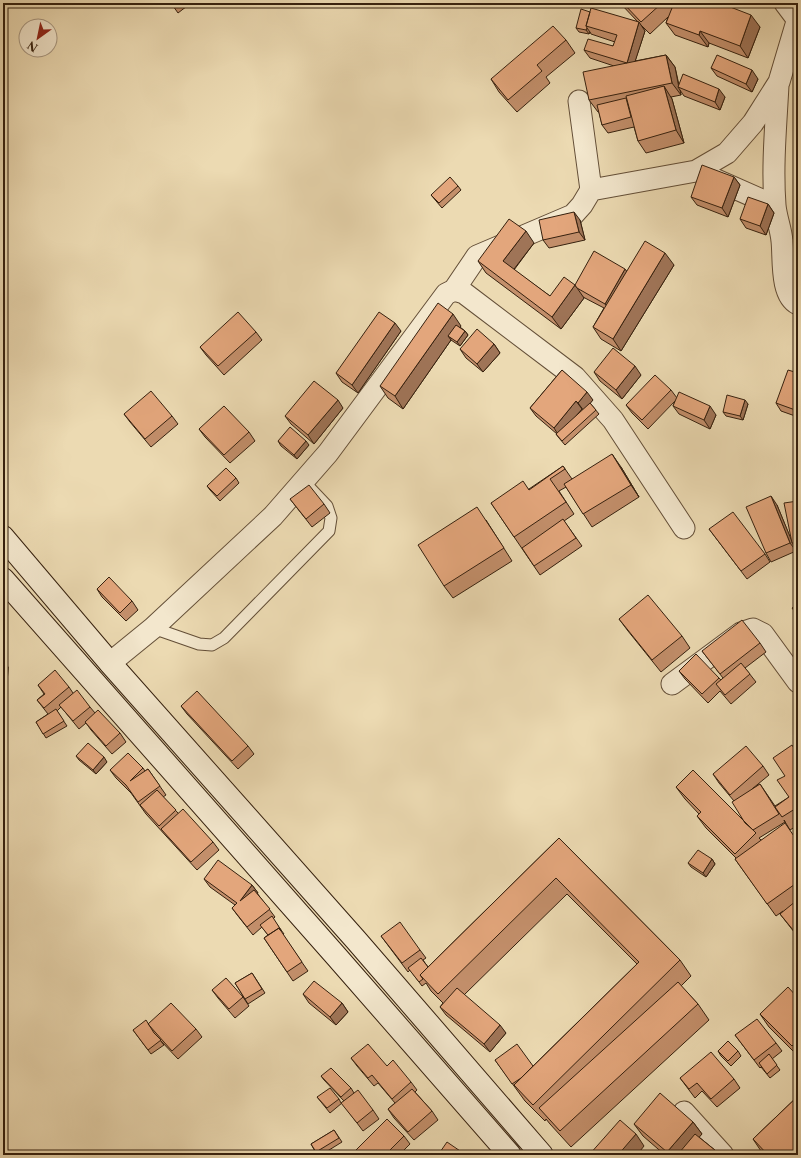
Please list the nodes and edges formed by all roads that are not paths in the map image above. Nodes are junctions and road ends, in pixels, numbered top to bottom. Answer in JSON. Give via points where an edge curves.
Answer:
{"nodes":[{"id":1,"x":793,"y":13,"type":"edge"},
{"id":2,"x":779,"y":82,"type":"junction"},
{"id":3,"x":579,"y":101,"type":"dead end"},
{"id":4,"x":696,"y":171,"type":"junction"},
{"id":5,"x":591,"y":190,"type":"junction"},
{"id":6,"x":775,"y":206,"type":"junction"},
{"id":7,"x":454,"y":290,"type":"junction"},
{"id":8,"x":798,"y":304,"type":"edge"},
{"id":9,"x":304,"y":481,"type":"junction"},
{"id":10,"x":684,"y":528,"type":"dead end"},
{"id":11,"x":3,"y":537,"type":"edge"},
{"id":12,"x":3,"y":579,"type":"edge"},
{"id":13,"x":153,"y":628,"type":"junction"},
{"id":14,"x":110,"y":663,"type":"junction"},
{"id":15,"x":798,"y":682,"type":"edge"},
{"id":16,"x":672,"y":684,"type":"dead end"},
{"id":17,"x":356,"y":940,"type":"junction"},
{"id":18,"x":336,"y":956,"type":"junction"},
{"id":19,"x":684,"y":1112,"type":"edge"},
{"id":20,"x":510,"y":1155,"type":"edge"},
{"id":21,"x":542,"y":1155,"type":"edge"},
{"id":22,"x":723,"y":1155,"type":"edge"}],
"edges":[{"from":1,"to":2,"type":"street"},
{"from":2,"to":4,"type":"street","via":[[753,123],[727,152]]},
{"from":2,"to":6,"type":"street","via":[[774,164]]},
{"from":3,"to":5,"type":"street"},
{"from":4,"to":5,"type":"street"},
{"from":4,"to":6,"type":"street"},
{"from":5,"to":7,"type":"street","via":[[573,215],[477,256]]},
{"from":6,"to":8,"type":"street","via":[[782,239],[785,286],[793,301]]},
{"from":7,"to":9,"type":"street","via":[[446,294],[328,453]]},
{"from":7,"to":10,"type":"street","via":[[464,293],[576,377],[613,420]]},
{"from":9,"to":13,"type":"street","via":[[273,516]]},
{"from":9,"to":13,"type":"lane","via":[[327,506],[332,518],[329,531],[224,638],[212,645],[199,644]]},
{"from":11,"to":14,"type":"main road"},
{"from":12,"to":18,"type":"main road"},
{"from":13,"to":14,"type":"street"},
{"from":14,"to":17,"type":"main road"},
{"from":15,"to":16,"type":"street","via":[[762,634],[753,629],[741,633]]},
{"from":17,"to":18,"type":"main road"},
{"from":17,"to":21,"type":"main road"},
{"from":18,"to":20,"type":"main road"},
{"from":19,"to":22,"type":"street"}]}
